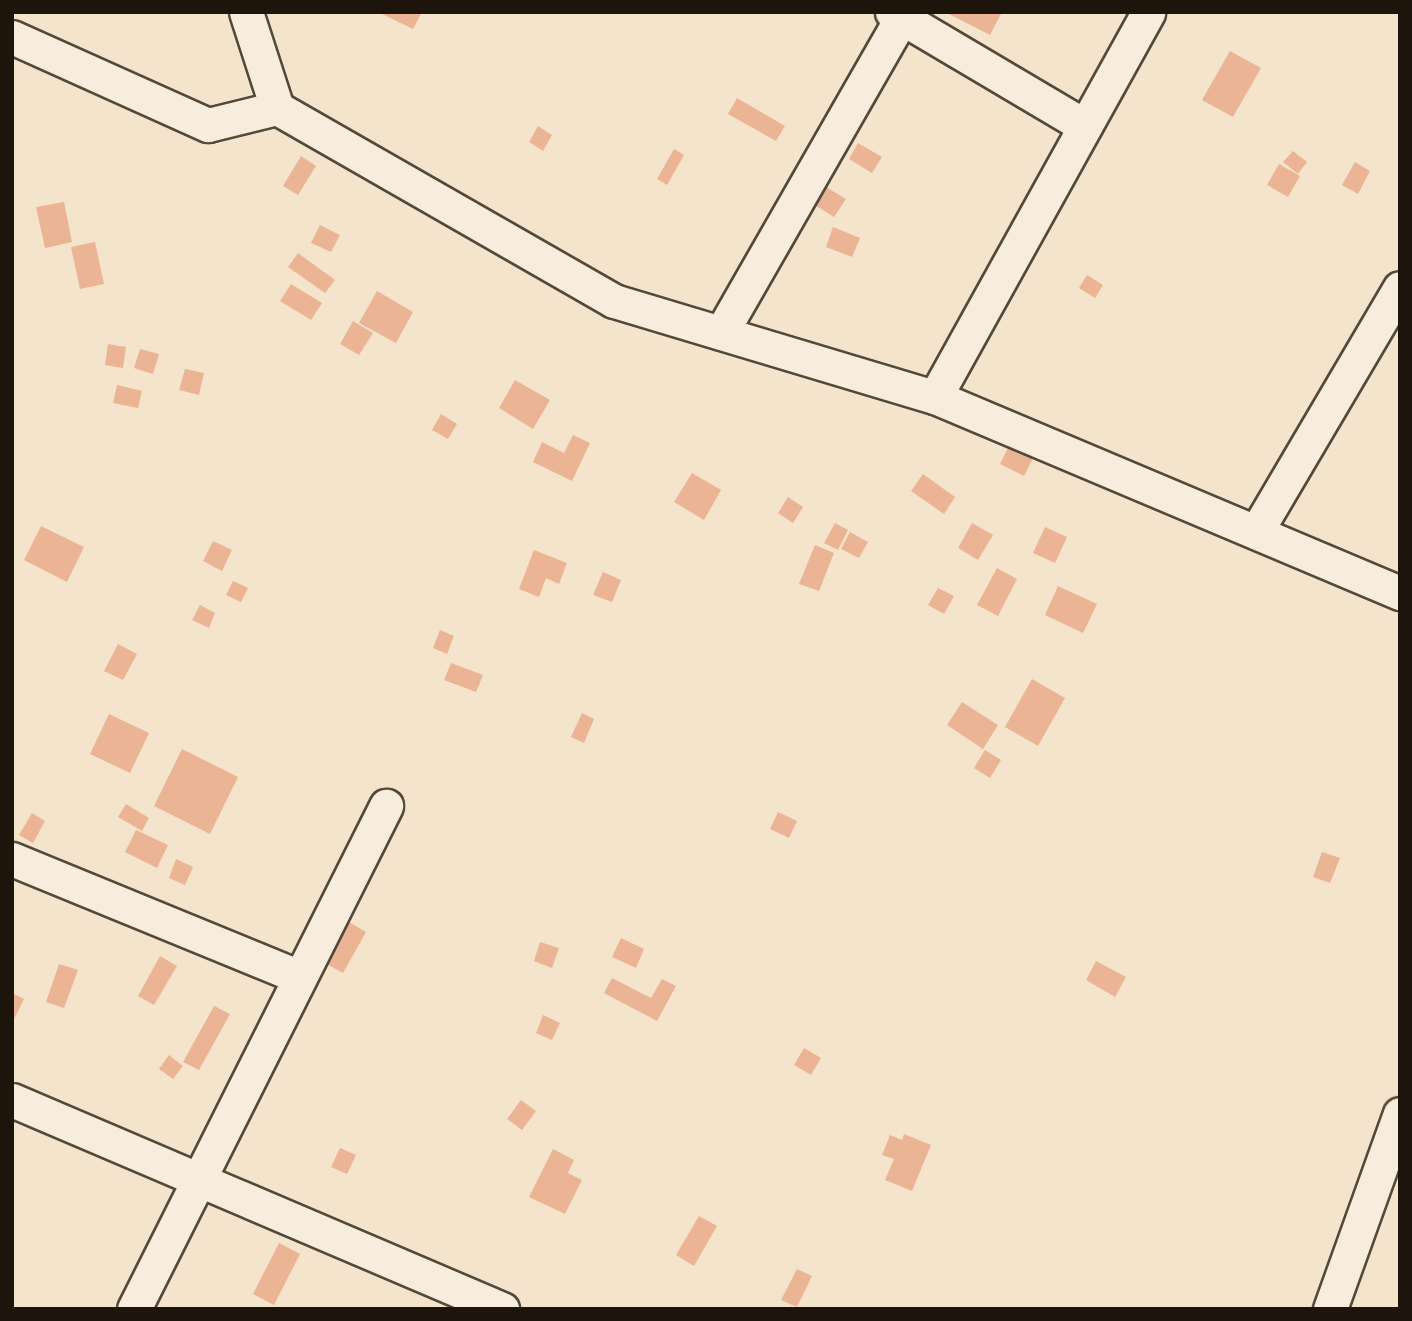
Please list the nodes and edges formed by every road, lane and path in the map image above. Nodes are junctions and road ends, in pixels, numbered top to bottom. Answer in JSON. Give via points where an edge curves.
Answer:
{"nodes":[{"id":1,"x":246,"y":12,"type":"edge"},
{"id":2,"x":1148,"y":12,"type":"edge"},
{"id":3,"x":899,"y":14,"type":"edge"},
{"id":4,"x":12,"y":37,"type":"edge"},
{"id":5,"x":277,"y":108,"type":"junction"},
{"id":6,"x":1085,"y":126,"type":"junction"},
{"id":7,"x":1400,"y":288,"type":"edge"},
{"id":8,"x":721,"y":333,"type":"junction"},
{"id":9,"x":935,"y":397,"type":"junction"},
{"id":10,"x":1256,"y":532,"type":"junction"},
{"id":11,"x":1400,"y":593,"type":"edge"},
{"id":12,"x":386,"y":806,"type":"dead end"},
{"id":13,"x":12,"y":859,"type":"edge"},
{"id":14,"x":300,"y":977,"type":"junction"},
{"id":15,"x":12,"y":1100,"type":"edge"},
{"id":16,"x":1400,"y":1114,"type":"edge"},
{"id":17,"x":199,"y":1180,"type":"junction"},
{"id":18,"x":134,"y":1309,"type":"edge"},
{"id":19,"x":502,"y":1309,"type":"edge"},
{"id":20,"x":1331,"y":1309,"type":"edge"}],
"edges":[{"from":1,"to":5,"type":"street"},
{"from":2,"to":6,"type":"street"},
{"from":3,"to":6,"type":"street"},
{"from":3,"to":8,"type":"street"},
{"from":4,"to":5,"type":"street","via":[[208,125]]},
{"from":5,"to":8,"type":"street","via":[[614,302]]},
{"from":6,"to":9,"type":"street"},
{"from":7,"to":10,"type":"street"},
{"from":8,"to":9,"type":"street"},
{"from":9,"to":10,"type":"street"},
{"from":10,"to":11,"type":"street"},
{"from":12,"to":14,"type":"street"},
{"from":13,"to":14,"type":"street"},
{"from":14,"to":17,"type":"street"},
{"from":15,"to":17,"type":"street"},
{"from":16,"to":20,"type":"street"},
{"from":17,"to":18,"type":"street"},
{"from":17,"to":19,"type":"street"}]}
